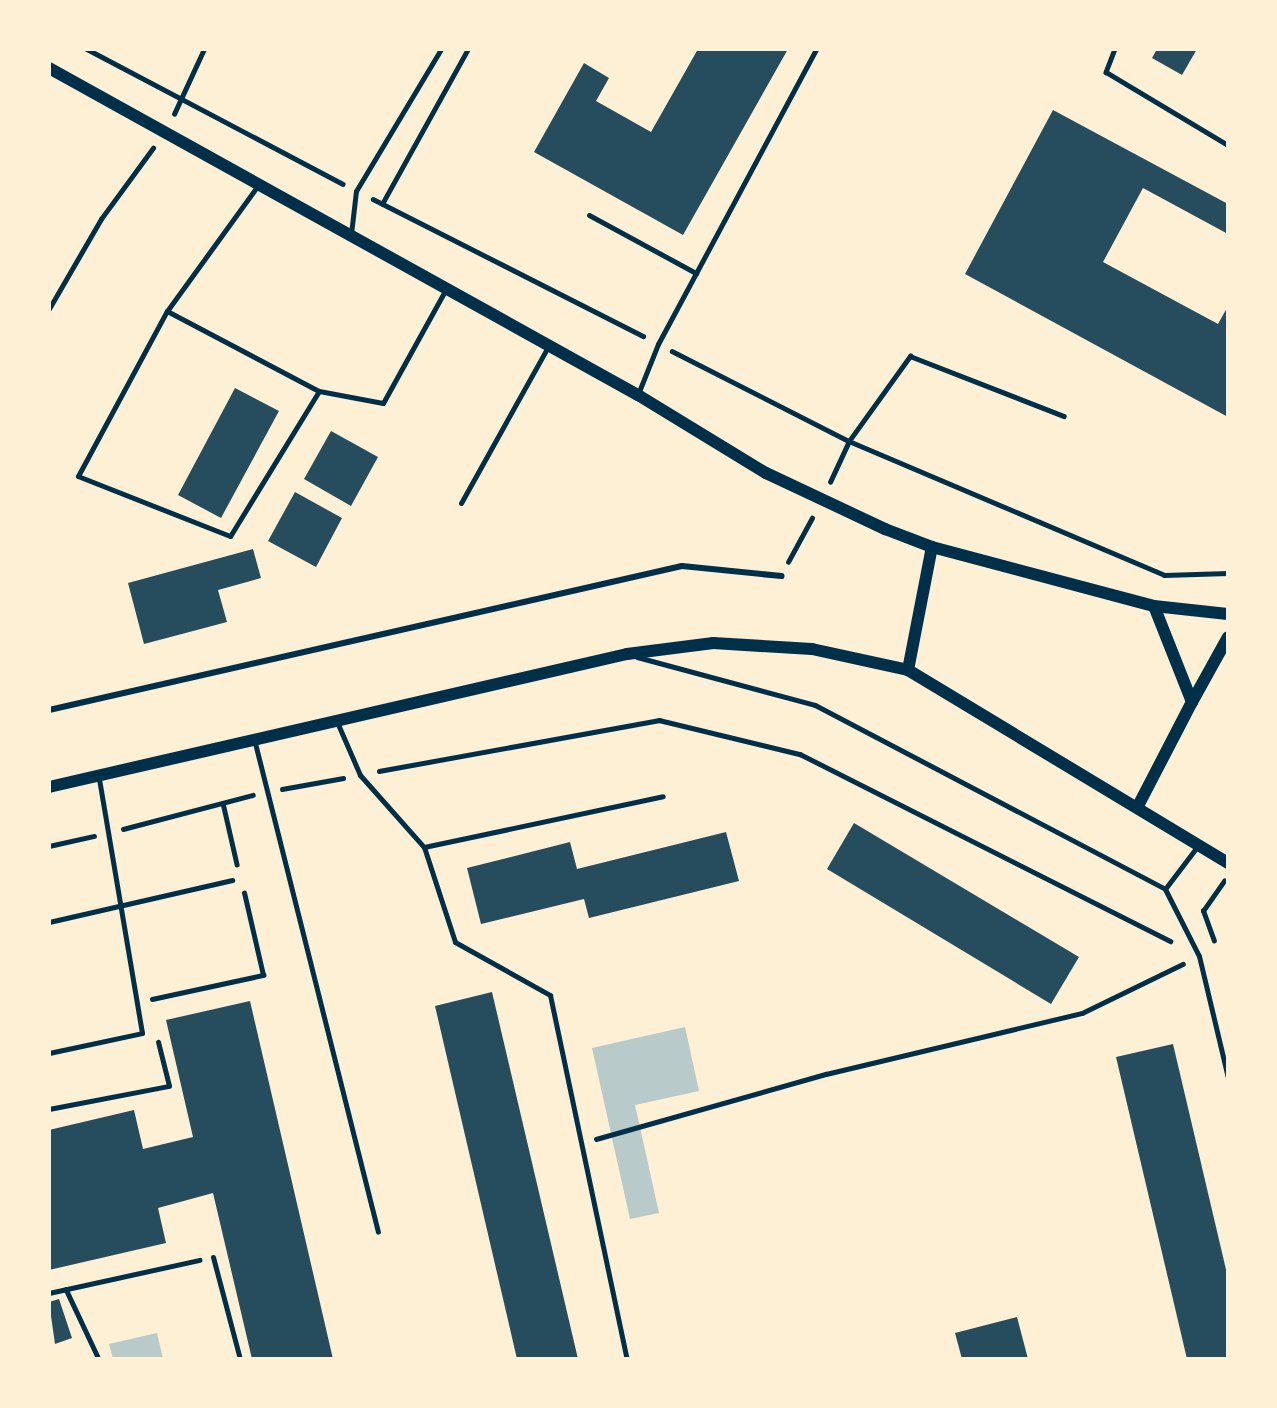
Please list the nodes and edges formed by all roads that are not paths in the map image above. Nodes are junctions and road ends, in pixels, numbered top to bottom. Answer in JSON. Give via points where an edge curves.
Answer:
{"nodes":[{"id":1,"x":441,"y":49,"type":"edge"},
{"id":2,"x":816,"y":49,"type":"edge"},
{"id":3,"x":49,"y":68,"type":"edge"},
{"id":4,"x":259,"y":184,"type":"junction"},
{"id":5,"x":589,"y":215,"type":"dead end"},
{"id":6,"x":351,"y":237,"type":"junction"},
{"id":7,"x":696,"y":273,"type":"junction"},
{"id":8,"x":446,"y":289,"type":"junction"},
{"id":9,"x":167,"y":311,"type":"junction"},
{"id":10,"x":549,"y":345,"type":"junction"},
{"id":11,"x":319,"y":391,"type":"junction"},
{"id":12,"x":638,"y":394,"type":"junction"},
{"id":13,"x":461,"y":503,"type":"dead end"},
{"id":14,"x":932,"y":547,"type":"junction"},
{"id":15,"x":781,"y":576,"type":"road end"},
{"id":16,"x":1154,"y":606,"type":"junction"},
{"id":17,"x":1228,"y":614,"type":"edge"},
{"id":18,"x":1228,"y":637,"type":"edge"},
{"id":19,"x":627,"y":654,"type":"junction"},
{"id":20,"x":908,"y":670,"type":"junction"},
{"id":21,"x":1192,"y":702,"type":"junction"},
{"id":22,"x":49,"y":710,"type":"edge"},
{"id":23,"x":335,"y":719,"type":"junction"},
{"id":24,"x":254,"y":739,"type":"junction"},
{"id":25,"x":99,"y":776,"type":"junction"},
{"id":26,"x":49,"y":787,"type":"edge"},
{"id":27,"x":663,"y":796,"type":"dead end"},
{"id":28,"x":1138,"y":806,"type":"junction"},
{"id":29,"x":1198,"y":845,"type":"junction"},
{"id":30,"x":424,"y":848,"type":"junction"},
{"id":31,"x":1228,"y":863,"type":"edge"},
{"id":32,"x":232,"y":880,"type":"dead end"},
{"id":33,"x":1165,"y":889,"type":"junction"},
{"id":34,"x":120,"y":905,"type":"junction"},
{"id":35,"x":49,"y":922,"type":"edge"},
{"id":36,"x":49,"y":1053,"type":"edge"},
{"id":37,"x":1228,"y":1078,"type":"edge"},
{"id":38,"x":377,"y":1232,"type":"dead end"},
{"id":39,"x":212,"y":1257,"type":"road end"},
{"id":40,"x":240,"y":1359,"type":"edge"},
{"id":41,"x":627,"y":1359,"type":"edge"}],
"edges":[{"from":1,"to":6,"type":"lane","via":[[356,191]]},
{"from":2,"to":7,"type":"lane"},
{"from":3,"to":4,"type":"street"},
{"from":4,"to":6,"type":"street"},
{"from":4,"to":9,"type":"lane"},
{"from":5,"to":7,"type":"lane"},
{"from":6,"to":8,"type":"street"},
{"from":7,"to":12,"type":"lane","via":[[658,344]]},
{"from":8,"to":10,"type":"street"},
{"from":8,"to":11,"type":"lane","via":[[383,403]]},
{"from":9,"to":11,"type":"lane"},
{"from":9,"to":11,"type":"lane","via":[[78,476],[230,536]]},
{"from":10,"to":12,"type":"street"},
{"from":10,"to":13,"type":"lane"},
{"from":12,"to":14,"type":"street","via":[[766,473]]},
{"from":14,"to":16,"type":"street"},
{"from":14,"to":20,"type":"street"},
{"from":15,"to":22,"type":"street","via":[[682,566]]},
{"from":16,"to":17,"type":"street"},
{"from":16,"to":21,"type":"street"},
{"from":18,"to":21,"type":"street"},
{"from":19,"to":20,"type":"street","via":[[725,644],[812,649]]},
{"from":19,"to":23,"type":"street"},
{"from":19,"to":33,"type":"lane","via":[[815,705]]},
{"from":20,"to":28,"type":"street"},
{"from":21,"to":28,"type":"street"},
{"from":23,"to":24,"type":"street"},
{"from":23,"to":30,"type":"lane","via":[[360,775]]},
{"from":24,"to":25,"type":"street"},
{"from":24,"to":38,"type":"lane"},
{"from":25,"to":26,"type":"street"},
{"from":25,"to":34,"type":"lane"},
{"from":27,"to":30,"type":"lane"},
{"from":28,"to":29,"type":"street"},
{"from":29,"to":31,"type":"street"},
{"from":29,"to":33,"type":"lane"},
{"from":30,"to":41,"type":"lane","via":[[455,942],[550,995]]},
{"from":32,"to":34,"type":"lane"},
{"from":33,"to":37,"type":"lane","via":[[1199,957]]},
{"from":34,"to":35,"type":"lane"},
{"from":34,"to":36,"type":"lane","via":[[142,1033]]},
{"from":39,"to":40,"type":"lane"}]}
